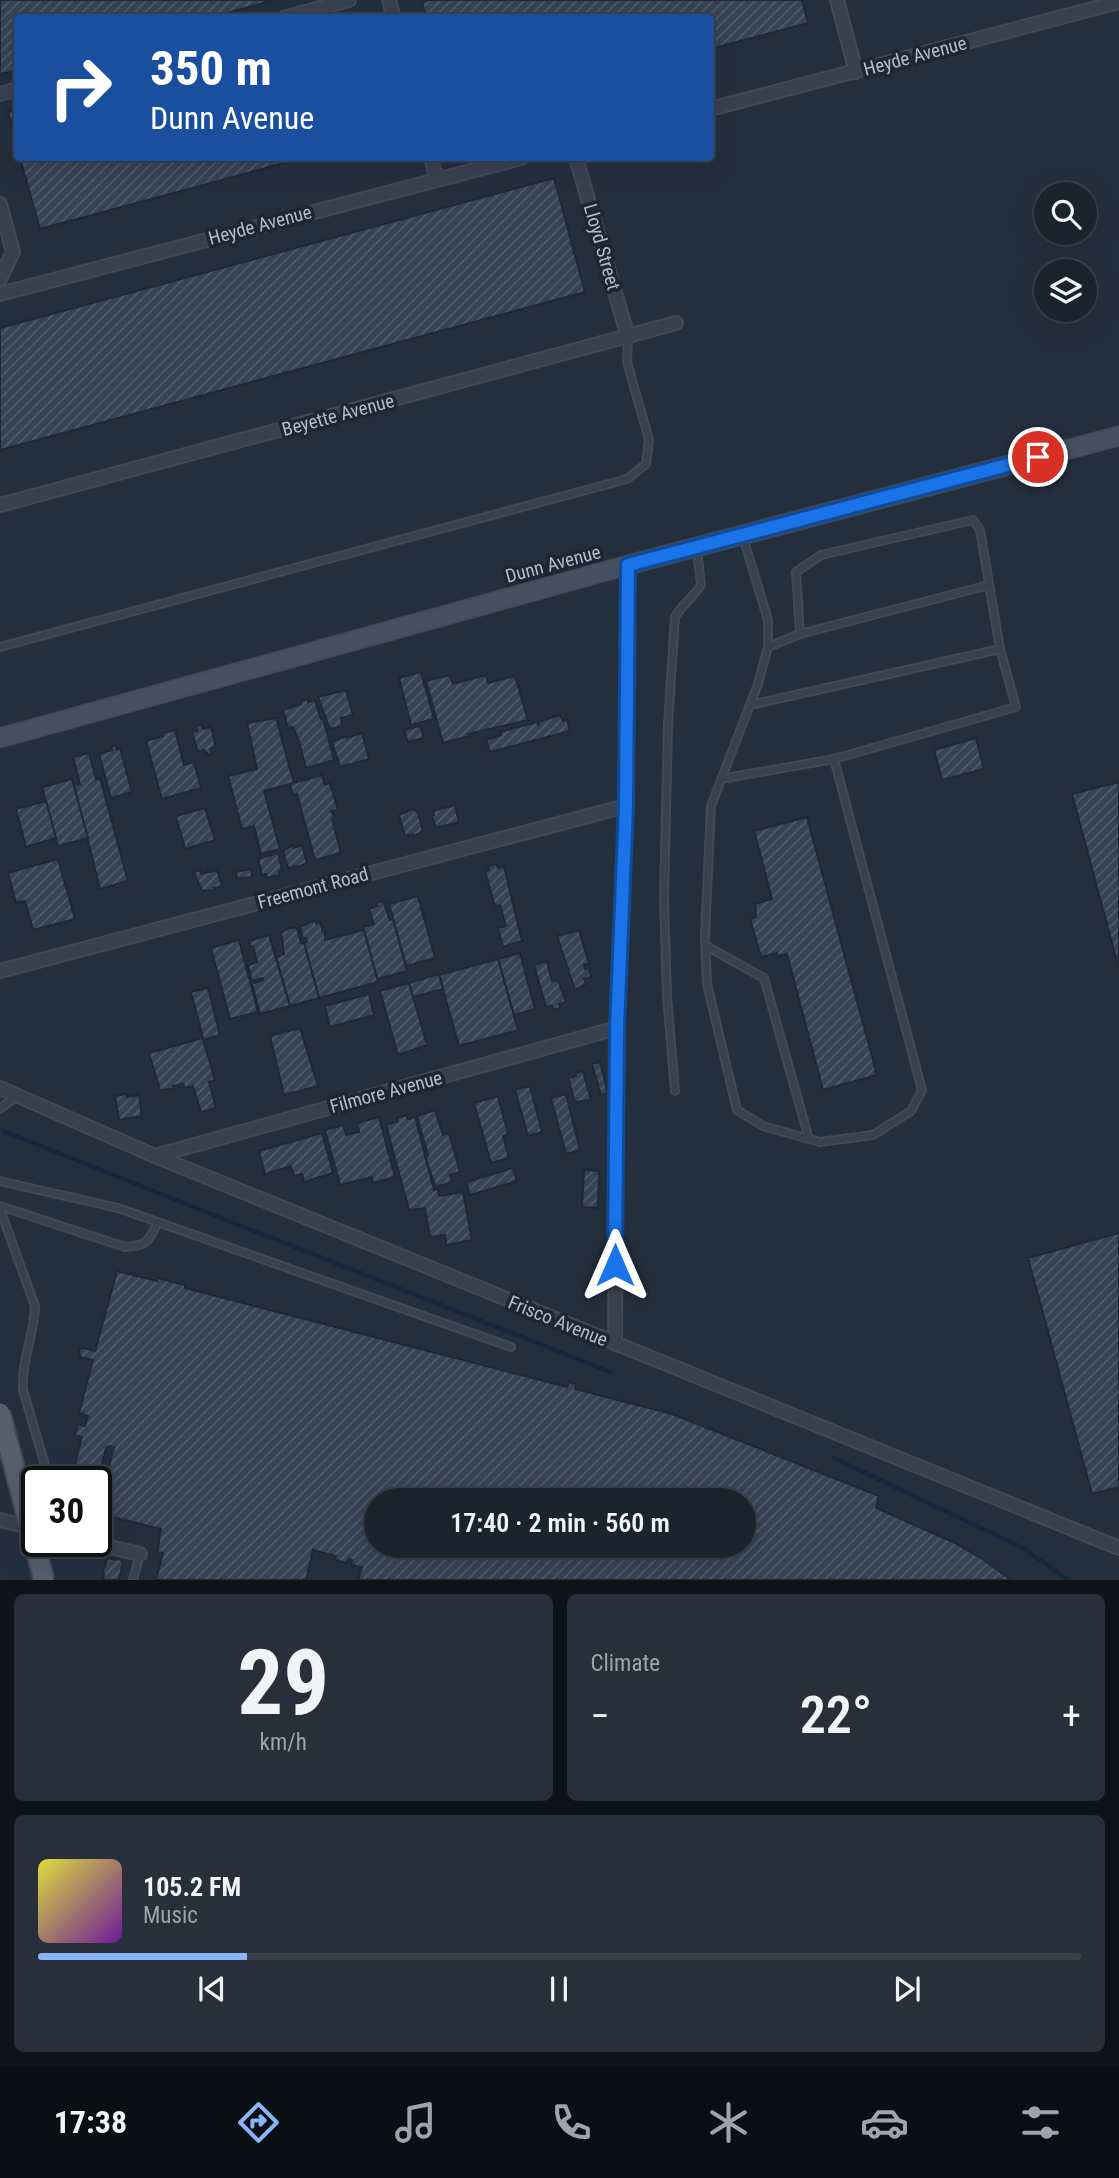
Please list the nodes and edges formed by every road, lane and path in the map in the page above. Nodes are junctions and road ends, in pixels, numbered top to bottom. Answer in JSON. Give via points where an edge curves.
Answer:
{"nodes":[{"id":1,"x":349,"y":0,"type":"edge"},
{"id":2,"x":836,"y":0,"type":"edge"},
{"id":3,"x":1119,"y":2,"type":"edge"},
{"id":4,"x":298,"y":14,"type":"edge"},
{"id":5,"x":856,"y":72,"type":"junction"},
{"id":6,"x":714,"y":108,"type":"edge"},
{"id":7,"x":432,"y":161,"type":"edge"},
{"id":8,"x":510,"y":161,"type":"edge"},
{"id":9,"x":577,"y":161,"type":"edge"},
{"id":10,"x":437,"y":180,"type":"junction"},
{"id":11,"x":0,"y":204,"type":"edge"},
{"id":12,"x":0,"y":279,"type":"edge"},
{"id":13,"x":0,"y":294,"type":"edge"},
{"id":14,"x":676,"y":323,"type":"dead end"},
{"id":15,"x":628,"y":337,"type":"junction"},
{"id":16,"x":1119,"y":436,"type":"edge"},
{"id":17,"x":0,"y":505,"type":"edge"},
{"id":18,"x":742,"y":535,"type":"junction"},
{"id":19,"x":696,"y":547,"type":"junction"},
{"id":20,"x":628,"y":565,"type":"junction"},
{"id":21,"x":989,"y":585,"type":"junction"},
{"id":22,"x":800,"y":634,"type":"junction"},
{"id":23,"x":0,"y":647,"type":"edge"},
{"id":24,"x":768,"y":647,"type":"junction"},
{"id":25,"x":1000,"y":649,"type":"junction"},
{"id":26,"x":750,"y":705,"type":"junction"},
{"id":27,"x":0,"y":738,"type":"edge"},
{"id":28,"x":834,"y":760,"type":"junction"},
{"id":29,"x":721,"y":779,"type":"junction"},
{"id":30,"x":626,"y":806,"type":"junction"},
{"id":31,"x":706,"y":946,"type":"junction"},
{"id":32,"x":0,"y":971,"type":"edge"},
{"id":33,"x":617,"y":1028,"type":"junction"},
{"id":34,"x":0,"y":1088,"type":"edge"},
{"id":35,"x":675,"y":1091,"type":"dead end"},
{"id":36,"x":18,"y":1095,"type":"junction"},
{"id":37,"x":0,"y":1110,"type":"edge"},
{"id":38,"x":809,"y":1139,"type":"junction"},
{"id":39,"x":155,"y":1156,"type":"junction"},
{"id":40,"x":0,"y":1181,"type":"edge"},
{"id":41,"x":0,"y":1207,"type":"edge"},
{"id":42,"x":158,"y":1222,"type":"junction"},
{"id":43,"x":615,"y":1344,"type":"junction"},
{"id":44,"x":511,"y":1347,"type":"dead end"},
{"id":45,"x":0,"y":1413,"type":"edge"},
{"id":46,"x":45,"y":1466,"type":"edge"},
{"id":47,"x":0,"y":1520,"type":"edge"},
{"id":48,"x":21,"y":1525,"type":"edge"},
{"id":49,"x":112,"y":1547,"type":"edge"},
{"id":50,"x":1119,"y":1548,"type":"edge"},
{"id":51,"x":140,"y":1554,"type":"joint"},
{"id":52,"x":44,"y":1580,"type":"edge"},
{"id":53,"x":133,"y":1580,"type":"edge"}],
"edges":[{"from":1,"to":4,"type":"street"},
{"from":2,"to":5,"type":"street"},
{"from":3,"to":5,"type":"street","name":"Heyde Avenue"},
{"from":5,"to":6,"type":"street","name":"Heyde Avenue"},
{"from":7,"to":10,"type":"street"},
{"from":8,"to":10,"type":"street","name":"Heyde Avenue"},
{"from":9,"to":15,"type":"street","name":"Lloyd Street"},
{"from":10,"to":13,"type":"street","name":"Heyde Avenue"},
{"from":11,"to":12,"type":"street","via":[[13,252]]},
{"from":14,"to":15,"type":"street","name":"Beyette Avenue"},
{"from":15,"to":17,"type":"street","name":"Beyette Avenue"},
{"from":15,"to":23,"type":"lane","via":[[627,362],[649,440],[646,464],[627,479]]},
{"from":16,"to":18,"type":"main road","name":"Dunn Avenue"},
{"from":18,"to":19,"type":"main road","name":"Dunn Avenue"},
{"from":18,"to":24,"type":"lane","via":[[768,620]]},
{"from":19,"to":20,"type":"main road","name":"Dunn Avenue"},
{"from":19,"to":35,"type":"lane","via":[[701,585],[675,617],[668,725],[664,899]]},
{"from":20,"to":27,"type":"main road","name":"Dunn Avenue"},
{"from":20,"to":30,"type":"street"},
{"from":21,"to":22,"type":"lane"},
{"from":21,"to":22,"type":"lane","via":[[980,530],[973,520],[821,555],[796,572]]},
{"from":21,"to":25,"type":"lane"},
{"from":22,"to":24,"type":"lane"},
{"from":24,"to":26,"type":"lane"},
{"from":25,"to":26,"type":"lane"},
{"from":25,"to":28,"type":"lane","via":[[1016,707]]},
{"from":26,"to":29,"type":"lane"},
{"from":28,"to":29,"type":"lane"},
{"from":28,"to":38,"type":"lane","via":[[922,1090],[911,1111],[873,1135],[820,1142]]},
{"from":29,"to":31,"type":"lane","via":[[709,818]]},
{"from":30,"to":32,"type":"street","name":"Freemont Road"},
{"from":30,"to":33,"type":"street"},
{"from":31,"to":38,"type":"lane","via":[[764,978]]},
{"from":31,"to":38,"type":"lane","via":[[708,984],[737,1110],[763,1126]]},
{"from":33,"to":39,"type":"street","name":"Filmore Avenue"},
{"from":33,"to":43,"type":"street"},
{"from":34,"to":36,"type":"street","name":"Frisco Avenue"},
{"from":36,"to":37,"type":"lane"},
{"from":36,"to":39,"type":"street","name":"Frisco Avenue"},
{"from":39,"to":43,"type":"street","name":"Frisco Avenue"},
{"from":40,"to":42,"type":"lane","via":[[118,1208]]},
{"from":41,"to":42,"type":"lane","via":[[125,1247],[139,1247],[149,1240]]},
{"from":41,"to":46,"type":"lane","via":[[36,1306],[22,1377]]},
{"from":42,"to":44,"type":"lane"},
{"from":43,"to":50,"type":"street","name":"Frisco Avenue"},
{"from":45,"to":52,"type":"main road","bridge":true},
{"from":47,"to":48,"type":"street"},
{"from":49,"to":51,"type":"street"},
{"from":51,"to":53,"type":"lane"}]}
